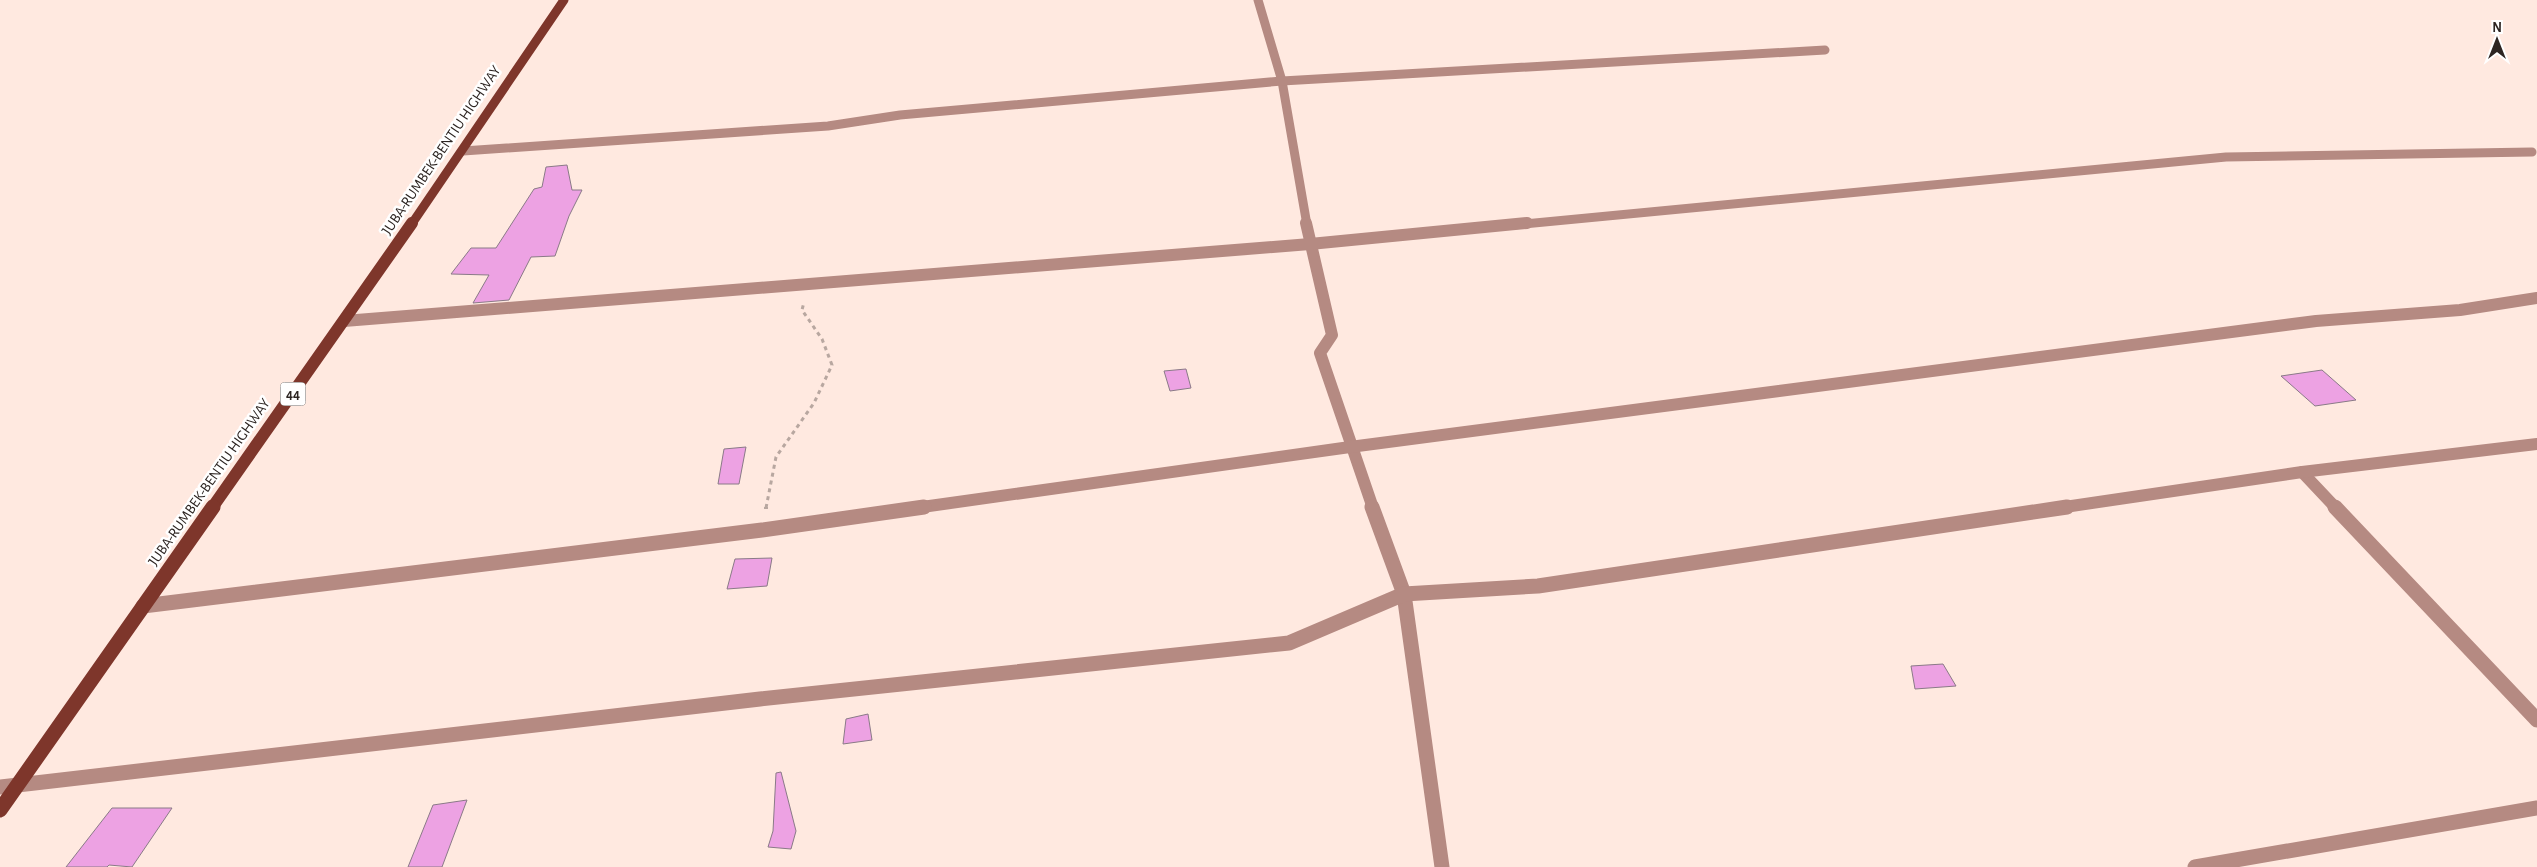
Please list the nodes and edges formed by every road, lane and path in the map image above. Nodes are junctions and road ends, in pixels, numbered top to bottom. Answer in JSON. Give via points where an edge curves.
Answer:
{"nodes":[{"id":1,"x":564,"y":0,"type":"edge"},
{"id":2,"x":1258,"y":0,"type":"edge"},
{"id":3,"x":1825,"y":50,"type":"dead end"},
{"id":4,"x":1282,"y":81,"type":"junction"},
{"id":5,"x":463,"y":151,"type":"junction"},
{"id":6,"x":2532,"y":152,"type":"dead end"},
{"id":7,"x":1310,"y":244,"type":"junction"},
{"id":8,"x":809,"y":285,"type":"junction"},
{"id":9,"x":2537,"y":298,"type":"edge"},
{"id":10,"x":344,"y":321,"type":"junction"},
{"id":11,"x":2537,"y":444,"type":"edge"},
{"id":12,"x":1350,"y":447,"type":"junction"},
{"id":13,"x":2302,"y":472,"type":"junction"},
{"id":14,"x":762,"y":530,"type":"junction"},
{"id":15,"x":1404,"y":594,"type":"junction"},
{"id":16,"x":144,"y":606,"type":"junction"},
{"id":17,"x":2537,"y":720,"type":"edge"},
{"id":18,"x":17,"y":784,"type":"junction"},
{"id":19,"x":0,"y":787,"type":"edge"},
{"id":20,"x":2537,"y":808,"type":"edge"},
{"id":21,"x":0,"y":810,"type":"edge"},
{"id":22,"x":1442,"y":867,"type":"edge"},
{"id":23,"x":2195,"y":867,"type":"edge"}],
"edges":[{"from":1,"to":5,"type":"main road","name":"JUBA-RUMBEK-BENTIU HIGHWAY","number":"44"},
{"from":2,"to":4,"type":"street"},
{"from":3,"to":4,"type":"street"},
{"from":4,"to":5,"type":"street","via":[[910,114],[828,126]]},
{"from":4,"to":7,"type":"street"},
{"from":5,"to":10,"type":"main road","name":"JUBA-RUMBEK-BENTIU HIGHWAY","number":"44"},
{"from":6,"to":7,"type":"street","via":[[2226,157]]},
{"from":7,"to":8,"type":"street"},
{"from":7,"to":12,"type":"street","via":[[1332,336],[1320,353]]},
{"from":8,"to":10,"type":"street"},
{"from":8,"to":14,"type":"path","via":[[802,310],[822,339],[832,365],[814,403],[776,457]]},
{"from":9,"to":12,"type":"street","via":[[2460,310],[2316,321]]},
{"from":10,"to":16,"type":"main road","name":"JUBA-RUMBEK-BENTIU HIGHWAY","number":"44"},
{"from":11,"to":13,"type":"street"},
{"from":12,"to":14,"type":"street"},
{"from":12,"to":15,"type":"street"},
{"from":13,"to":15,"type":"street","via":[[1538,586]]},
{"from":13,"to":17,"type":"street"},
{"from":14,"to":16,"type":"street"},
{"from":15,"to":18,"type":"street","via":[[1289,643],[760,699]]},
{"from":15,"to":22,"type":"street"},
{"from":16,"to":18,"type":"main road","name":"JUBA-RUMBEK-BENTIU HIGHWAY","number":"44"},
{"from":18,"to":19,"type":"street"},
{"from":18,"to":21,"type":"main road","name":"JUBA-RUMBEK-BENTIU HIGHWAY","number":"44"},
{"from":20,"to":23,"type":"street"}]}
